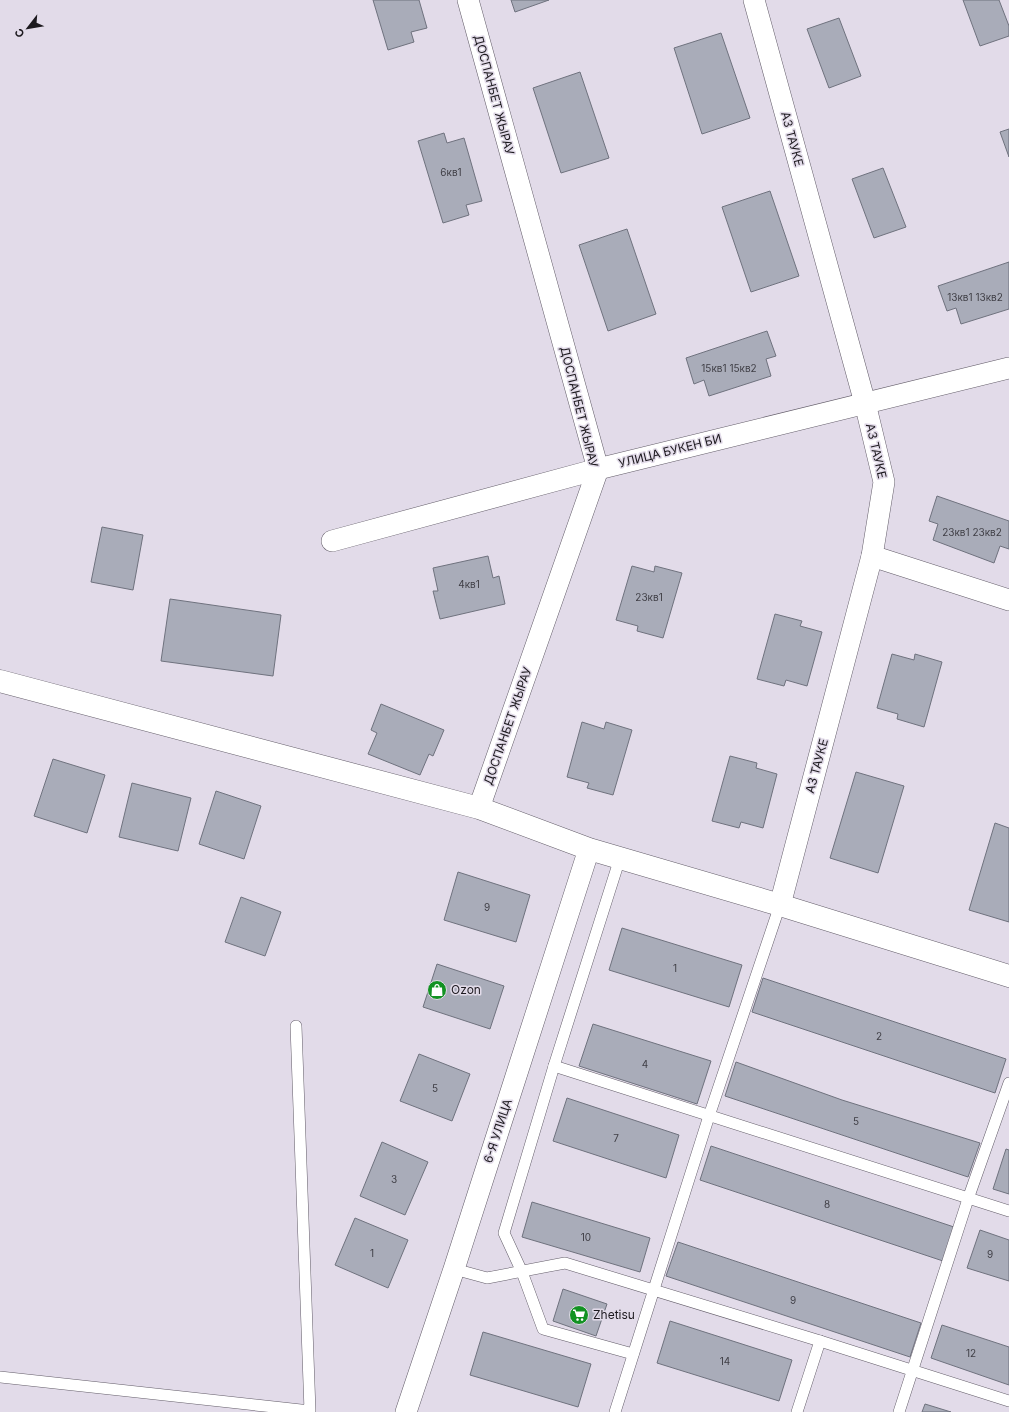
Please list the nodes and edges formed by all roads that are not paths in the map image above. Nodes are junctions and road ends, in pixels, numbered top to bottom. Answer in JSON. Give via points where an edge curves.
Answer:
{"nodes":[{"id":1,"x":468,"y":0,"type":"edge"},
{"id":2,"x":754,"y":0,"type":"edge"},
{"id":3,"x":1009,"y":368,"type":"edge"},
{"id":4,"x":865,"y":404,"type":"junction"},
{"id":5,"x":598,"y":469,"type":"junction"},
{"id":6,"x":332,"y":541,"type":"dead end"},
{"id":7,"x":872,"y":556,"type":"junction"},
{"id":8,"x":1009,"y":600,"type":"edge"},
{"id":9,"x":0,"y":681,"type":"edge"},
{"id":10,"x":479,"y":808,"type":"junction"},
{"id":11,"x":589,"y":849,"type":"junction"},
{"id":12,"x":620,"y":858,"type":"junction"},
{"id":13,"x":780,"y":905,"type":"junction"},
{"id":14,"x":1009,"y":976,"type":"edge"},
{"id":15,"x":296,"y":1026,"type":"dead end"},
{"id":16,"x":554,"y":1066,"type":"junction"},
{"id":17,"x":1009,"y":1083,"type":"edge"},
{"id":18,"x":709,"y":1116,"type":"junction"},
{"id":19,"x":968,"y":1199,"type":"junction"},
{"id":20,"x":1009,"y":1211,"type":"edge"},
{"id":21,"x":454,"y":1269,"type":"junction"},
{"id":22,"x":522,"y":1272,"type":"junction"},
{"id":23,"x":654,"y":1291,"type":"junction"},
{"id":24,"x":820,"y":1341,"type":"junction"},
{"id":25,"x":633,"y":1354,"type":"junction"},
{"id":26,"x":912,"y":1370,"type":"junction"},
{"id":27,"x":0,"y":1377,"type":"edge"},
{"id":28,"x":1009,"y":1401,"type":"edge"},
{"id":29,"x":406,"y":1412,"type":"edge"},
{"id":30,"x":615,"y":1412,"type":"edge"},
{"id":31,"x":797,"y":1412,"type":"edge"},
{"id":32,"x":899,"y":1412,"type":"edge"}],
"edges":[{"from":1,"to":5,"type":"street","name":"ДОСПАНБЕТ ЖЫРАУ"},
{"from":2,"to":4,"type":"street","name":"АЗ ТАУКЕ"},
{"from":3,"to":4,"type":"street","name":"УЛИЦА БУКЕН БИ"},
{"from":4,"to":5,"type":"street","name":"УЛИЦА БУКЕН БИ"},
{"from":4,"to":7,"type":"street","name":"АЗ ТАУКЕ","via":[[884,482]]},
{"from":5,"to":6,"type":"street","name":"УЛИЦА БУКЕН БИ"},
{"from":5,"to":10,"type":"street","name":"ДОСПАНБЕТ ЖЫРАУ"},
{"from":7,"to":8,"type":"street"},
{"from":7,"to":13,"type":"street","name":"АЗ ТАУКЕ"},
{"from":9,"to":10,"type":"street"},
{"from":10,"to":11,"type":"street"},
{"from":11,"to":12,"type":"street"},
{"from":11,"to":21,"type":"street","name":"6-Я УЛИЦА"},
{"from":12,"to":13,"type":"street"},
{"from":12,"to":16,"type":"lane"},
{"from":13,"to":14,"type":"street"},
{"from":13,"to":18,"type":"lane"},
{"from":15,"to":27,"type":"lane","via":[[310,1411]]},
{"from":16,"to":18,"type":"lane"},
{"from":16,"to":22,"type":"lane","via":[[504,1233]]},
{"from":17,"to":19,"type":"lane"},
{"from":18,"to":19,"type":"lane"},
{"from":18,"to":23,"type":"lane"},
{"from":19,"to":20,"type":"lane"},
{"from":19,"to":26,"type":"lane"},
{"from":21,"to":22,"type":"lane","via":[[488,1278]]},
{"from":21,"to":29,"type":"street","name":"6-Я УЛИЦА"},
{"from":22,"to":23,"type":"lane","via":[[565,1263]]},
{"from":22,"to":25,"type":"lane","via":[[543,1329]]},
{"from":23,"to":24,"type":"lane"},
{"from":23,"to":25,"type":"lane"},
{"from":24,"to":26,"type":"lane"},
{"from":24,"to":31,"type":"lane"},
{"from":25,"to":30,"type":"lane"},
{"from":26,"to":28,"type":"lane"},
{"from":26,"to":32,"type":"lane"}]}
